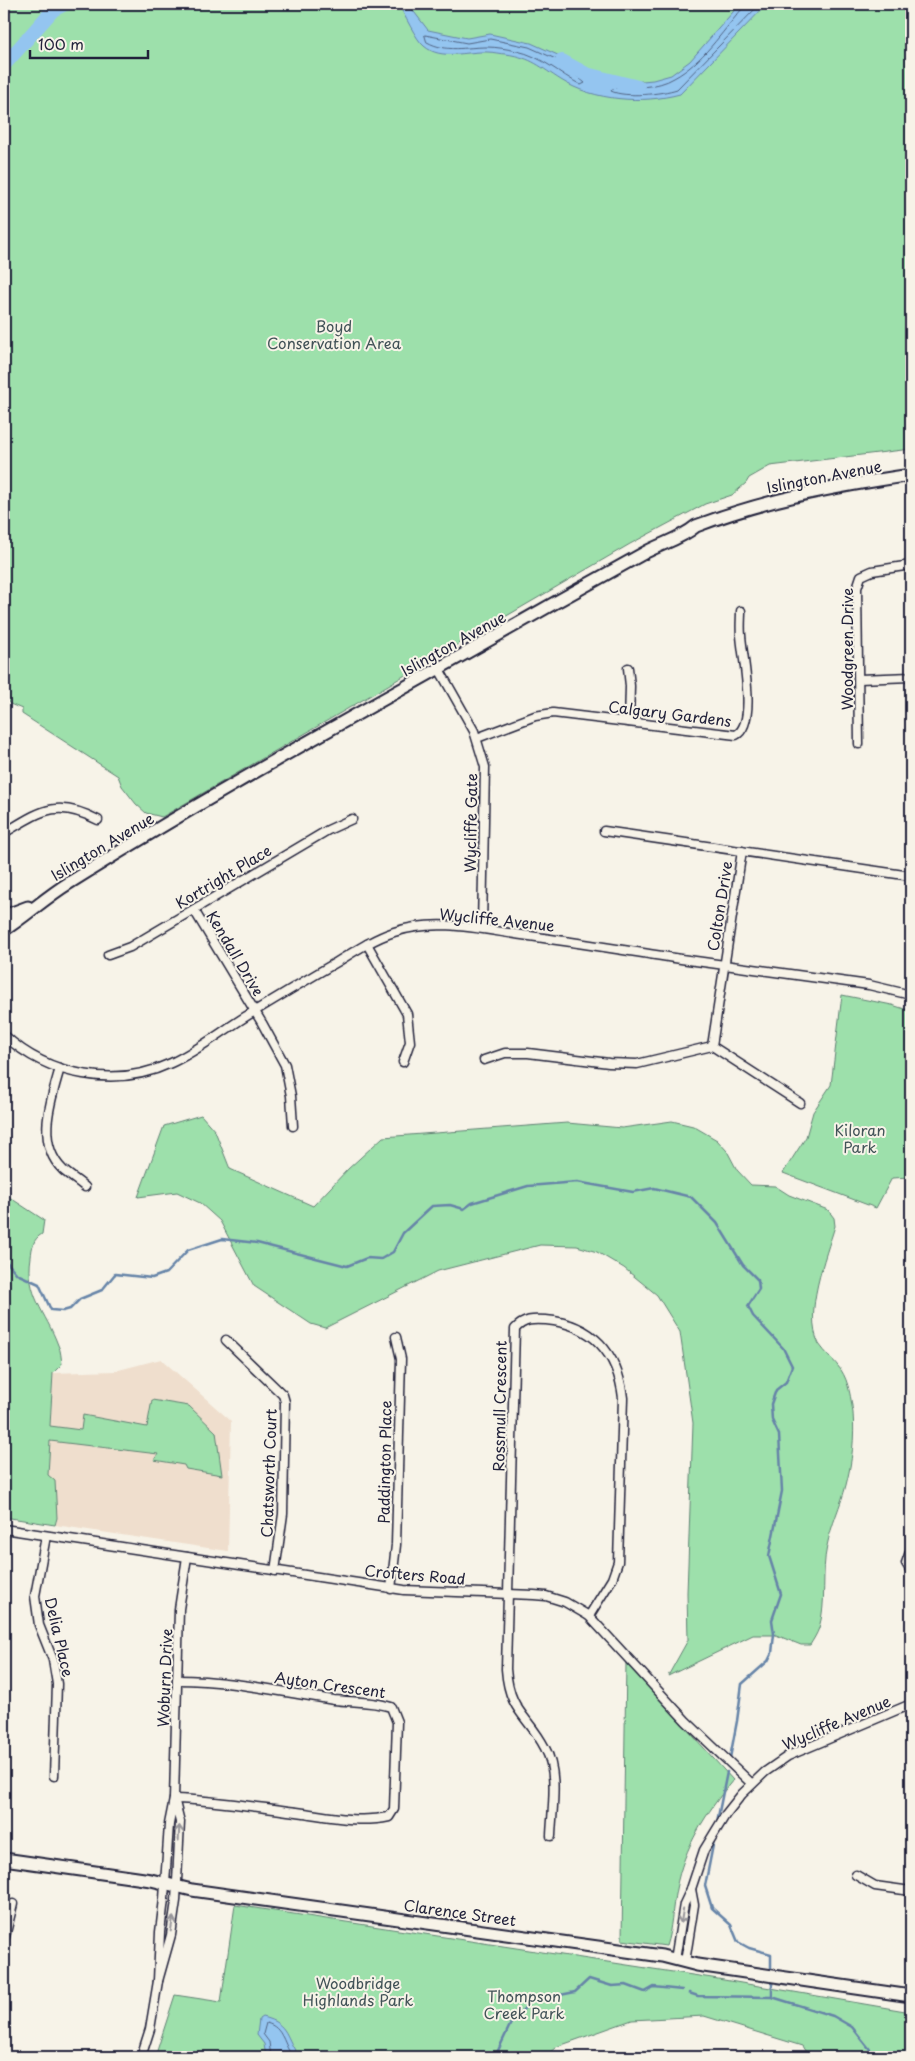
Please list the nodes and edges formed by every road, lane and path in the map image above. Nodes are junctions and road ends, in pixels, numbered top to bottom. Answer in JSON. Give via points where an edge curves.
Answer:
{"nodes":[{"id":1,"x":911,"y":475,"type":"edge"},
{"id":2,"x":911,"y":565,"type":"edge"},
{"id":3,"x":741,"y":611,"type":"dead end"},
{"id":4,"x":628,"y":668,"type":"dead end"},
{"id":5,"x":439,"y":670,"type":"junction"},
{"id":6,"x":911,"y":677,"type":"edge"},
{"id":7,"x":859,"y":679,"type":"junction"},
{"id":8,"x":629,"y":722,"type":"junction"},
{"id":9,"x":477,"y":738,"type":"junction"},
{"id":10,"x":859,"y":744,"type":"dead end"},
{"id":11,"x":352,"y":819,"type":"dead end"},
{"id":12,"x":98,"y":820,"type":"dead end"},
{"id":13,"x":604,"y":831,"type":"dead end"},
{"id":14,"x":4,"y":833,"type":"edge"},
{"id":15,"x":742,"y":851,"type":"junction"},
{"id":16,"x":911,"y":876,"type":"edge"},
{"id":17,"x":37,"y":904,"type":"junction"},
{"id":18,"x":194,"y":910,"type":"junction"},
{"id":19,"x":4,"y":916,"type":"edge"},
{"id":20,"x":482,"y":928,"type":"junction"},
{"id":21,"x":4,"y":930,"type":"edge"},
{"id":22,"x":367,"y":944,"type":"junction"},
{"id":23,"x":108,"y":955,"type":"dead end"},
{"id":24,"x":724,"y":964,"type":"junction"},
{"id":25,"x":911,"y":995,"type":"edge"},
{"id":26,"x":255,"y":1011,"type":"junction"},
{"id":27,"x":4,"y":1035,"type":"edge"},
{"id":28,"x":712,"y":1046,"type":"junction"},
{"id":29,"x":484,"y":1060,"type":"dead end"},
{"id":30,"x":403,"y":1062,"type":"dead end"},
{"id":31,"x":60,"y":1068,"type":"junction"},
{"id":32,"x":800,"y":1103,"type":"dead end"},
{"id":33,"x":293,"y":1126,"type":"dead end"},
{"id":34,"x":85,"y":1186,"type":"dead end"},
{"id":35,"x":396,"y":1337,"type":"dead end"},
{"id":36,"x":226,"y":1340,"type":"dead end"},
{"id":37,"x":4,"y":1529,"type":"edge"},
{"id":38,"x":46,"y":1536,"type":"junction"},
{"id":39,"x":911,"y":1549,"type":"edge"},
{"id":40,"x":187,"y":1557,"type":"junction"},
{"id":41,"x":275,"y":1571,"type":"junction"},
{"id":42,"x":911,"y":1572,"type":"edge"},
{"id":43,"x":392,"y":1589,"type":"junction"},
{"id":44,"x":508,"y":1594,"type":"junction"},
{"id":45,"x":589,"y":1616,"type":"junction"},
{"id":46,"x":177,"y":1680,"type":"junction"},
{"id":47,"x":911,"y":1704,"type":"edge"},
{"id":48,"x":54,"y":1776,"type":"dead end"},
{"id":49,"x":752,"y":1784,"type":"junction"},
{"id":50,"x":174,"y":1799,"type":"junction"},
{"id":51,"x":551,"y":1836,"type":"dead end"},
{"id":52,"x":4,"y":1859,"type":"edge"},
{"id":53,"x":856,"y":1875,"type":"dead end"},
{"id":54,"x":171,"y":1885,"type":"junction"},
{"id":55,"x":911,"y":1891,"type":"edge"},
{"id":56,"x":13,"y":1904,"type":"dead end"},
{"id":57,"x":4,"y":1941,"type":"edge"},
{"id":58,"x":680,"y":1961,"type":"junction"},
{"id":59,"x":158,"y":1981,"type":"junction"},
{"id":60,"x":911,"y":1996,"type":"edge"},
{"id":61,"x":141,"y":2057,"type":"edge"}],
"edges":[{"from":1,"to":5,"type":"main road","name":"Islington Avenue","via":[[801,494],[696,526]]},
{"from":2,"to":7,"type":"street","name":"Woodgreen Drive","via":[[872,571],[861,576],[857,588]]},
{"from":3,"to":8,"type":"street","name":"Calgary Gardens","via":[[748,684],[742,732],[717,734]]},
{"from":4,"to":8,"type":"street"},
{"from":5,"to":9,"type":"street","name":"Wycliffe Gate"},
{"from":5,"to":17,"type":"main road","name":"Islington Avenue","via":[[224,791]]},
{"from":6,"to":7,"type":"street"},
{"from":7,"to":10,"type":"street","name":"Woodgreen Drive"},
{"from":8,"to":9,"type":"street","name":"Calgary Gardens","via":[[553,713],[535,716]]},
{"from":9,"to":20,"type":"street","name":"Wycliffe Gate","via":[[486,772]]},
{"from":11,"to":18,"type":"street","name":"Kortright Place"},
{"from":12,"to":14,"type":"street","via":[[80,810],[65,807],[32,816]]},
{"from":13,"to":15,"type":"street"},
{"from":15,"to":16,"type":"street"},
{"from":15,"to":24,"type":"street","name":"Colton Drive"},
{"from":17,"to":19,"type":"main road","name":"Islington Avenue"},
{"from":17,"to":21,"type":"main road","name":"Islington Avenue"},
{"from":18,"to":23,"type":"street","name":"Kortright Place","via":[[130,947]]},
{"from":18,"to":26,"type":"street","name":"Kendall Drive"},
{"from":20,"to":22,"type":"street","name":"Wycliffe Avenue","via":[[412,927]]},
{"from":20,"to":24,"type":"street","name":"Wycliffe Avenue"},
{"from":22,"to":26,"type":"street","name":"Wycliffe Avenue"},
{"from":22,"to":30,"type":"street","via":[[407,1014],[410,1042]]},
{"from":24,"to":25,"type":"street","name":"Wycliffe Avenue","via":[[869,985]]},
{"from":24,"to":28,"type":"street","name":"Colton Drive"},
{"from":26,"to":31,"type":"street","name":"Wycliffe Avenue","via":[[170,1063],[143,1074],[116,1078]]},
{"from":26,"to":33,"type":"street","name":"Kendall Drive","via":[[285,1065]]},
{"from":27,"to":31,"type":"street","name":"Wycliffe Avenue","via":[[31,1055]]},
{"from":28,"to":29,"type":"street","via":[[630,1064],[528,1053],[505,1053]]},
{"from":28,"to":32,"type":"street"},
{"from":31,"to":34,"type":"street","via":[[46,1124],[50,1151],[62,1170]]},
{"from":35,"to":43,"type":"street","name":"Paddington Place","via":[[401,1360]]},
{"from":36,"to":41,"type":"street","name":"Chatsworth Court","via":[[283,1395],[285,1402],[283,1514]]},
{"from":37,"to":38,"type":"street","name":"Crofters Road"},
{"from":38,"to":40,"type":"street","name":"Crofters Road"},
{"from":38,"to":48,"type":"street","name":"Delia Place","via":[[35,1596],[39,1625],[53,1660],[57,1684]]},
{"from":39,"to":42,"type":"street","via":[[906,1563]]},
{"from":40,"to":41,"type":"street","name":"Crofters Road"},
{"from":40,"to":46,"type":"street","name":"Woburn Drive","via":[[180,1599]]},
{"from":41,"to":43,"type":"street","name":"Crofters Road"},
{"from":43,"to":44,"type":"street","name":"Crofters Road"},
{"from":44,"to":45,"type":"street","name":"Crofters Road","via":[[546,1596]]},
{"from":44,"to":45,"type":"street","name":"Rossmull Crescent","via":[[515,1329],[528,1320],[549,1320],[571,1325],[591,1336],[610,1356],[621,1382],[618,1562],[612,1579]]},
{"from":44,"to":51,"type":"street","via":[[507,1682],[513,1703],[545,1747],[550,1760],[554,1782]]},
{"from":45,"to":49,"type":"street","name":"Crofters Road","via":[[686,1721]]},
{"from":46,"to":50,"type":"street","name":"Woburn Drive"},
{"from":46,"to":50,"type":"street","name":"Ayton Crescent","via":[[214,1681],[336,1700],[379,1703],[391,1707],[397,1722],[394,1809],[389,1817],[345,1818]]},
{"from":47,"to":49,"type":"street","name":"Wycliffe Avenue","via":[[788,1756]]},
{"from":49,"to":58,"type":"street","name":"Wycliffe Avenue","via":[[733,1804],[710,1838],[699,1862],[691,1890],[694,1905]]},
{"from":50,"to":54,"type":"street","name":"Woburn Drive","via":[[169,1824]]},
{"from":54,"to":50,"type":"street","name":"Woburn Drive","one_way":true,"via":[[180,1822]]},
{"from":52,"to":54,"type":"main road","name":"Clarence Street"},
{"from":53,"to":55,"type":"street","via":[[875,1886]]},
{"from":54,"to":58,"type":"main road","name":"Clarence Street"},
{"from":54,"to":59,"type":"street","via":[[160,1932]]},
{"from":59,"to":54,"type":"street","one_way":true,"via":[[171,1935]]},
{"from":56,"to":57,"type":"street"},
{"from":58,"to":60,"type":"main road","name":"Clarence Street"},
{"from":59,"to":61,"type":"street","via":[[150,2029]]}]}
